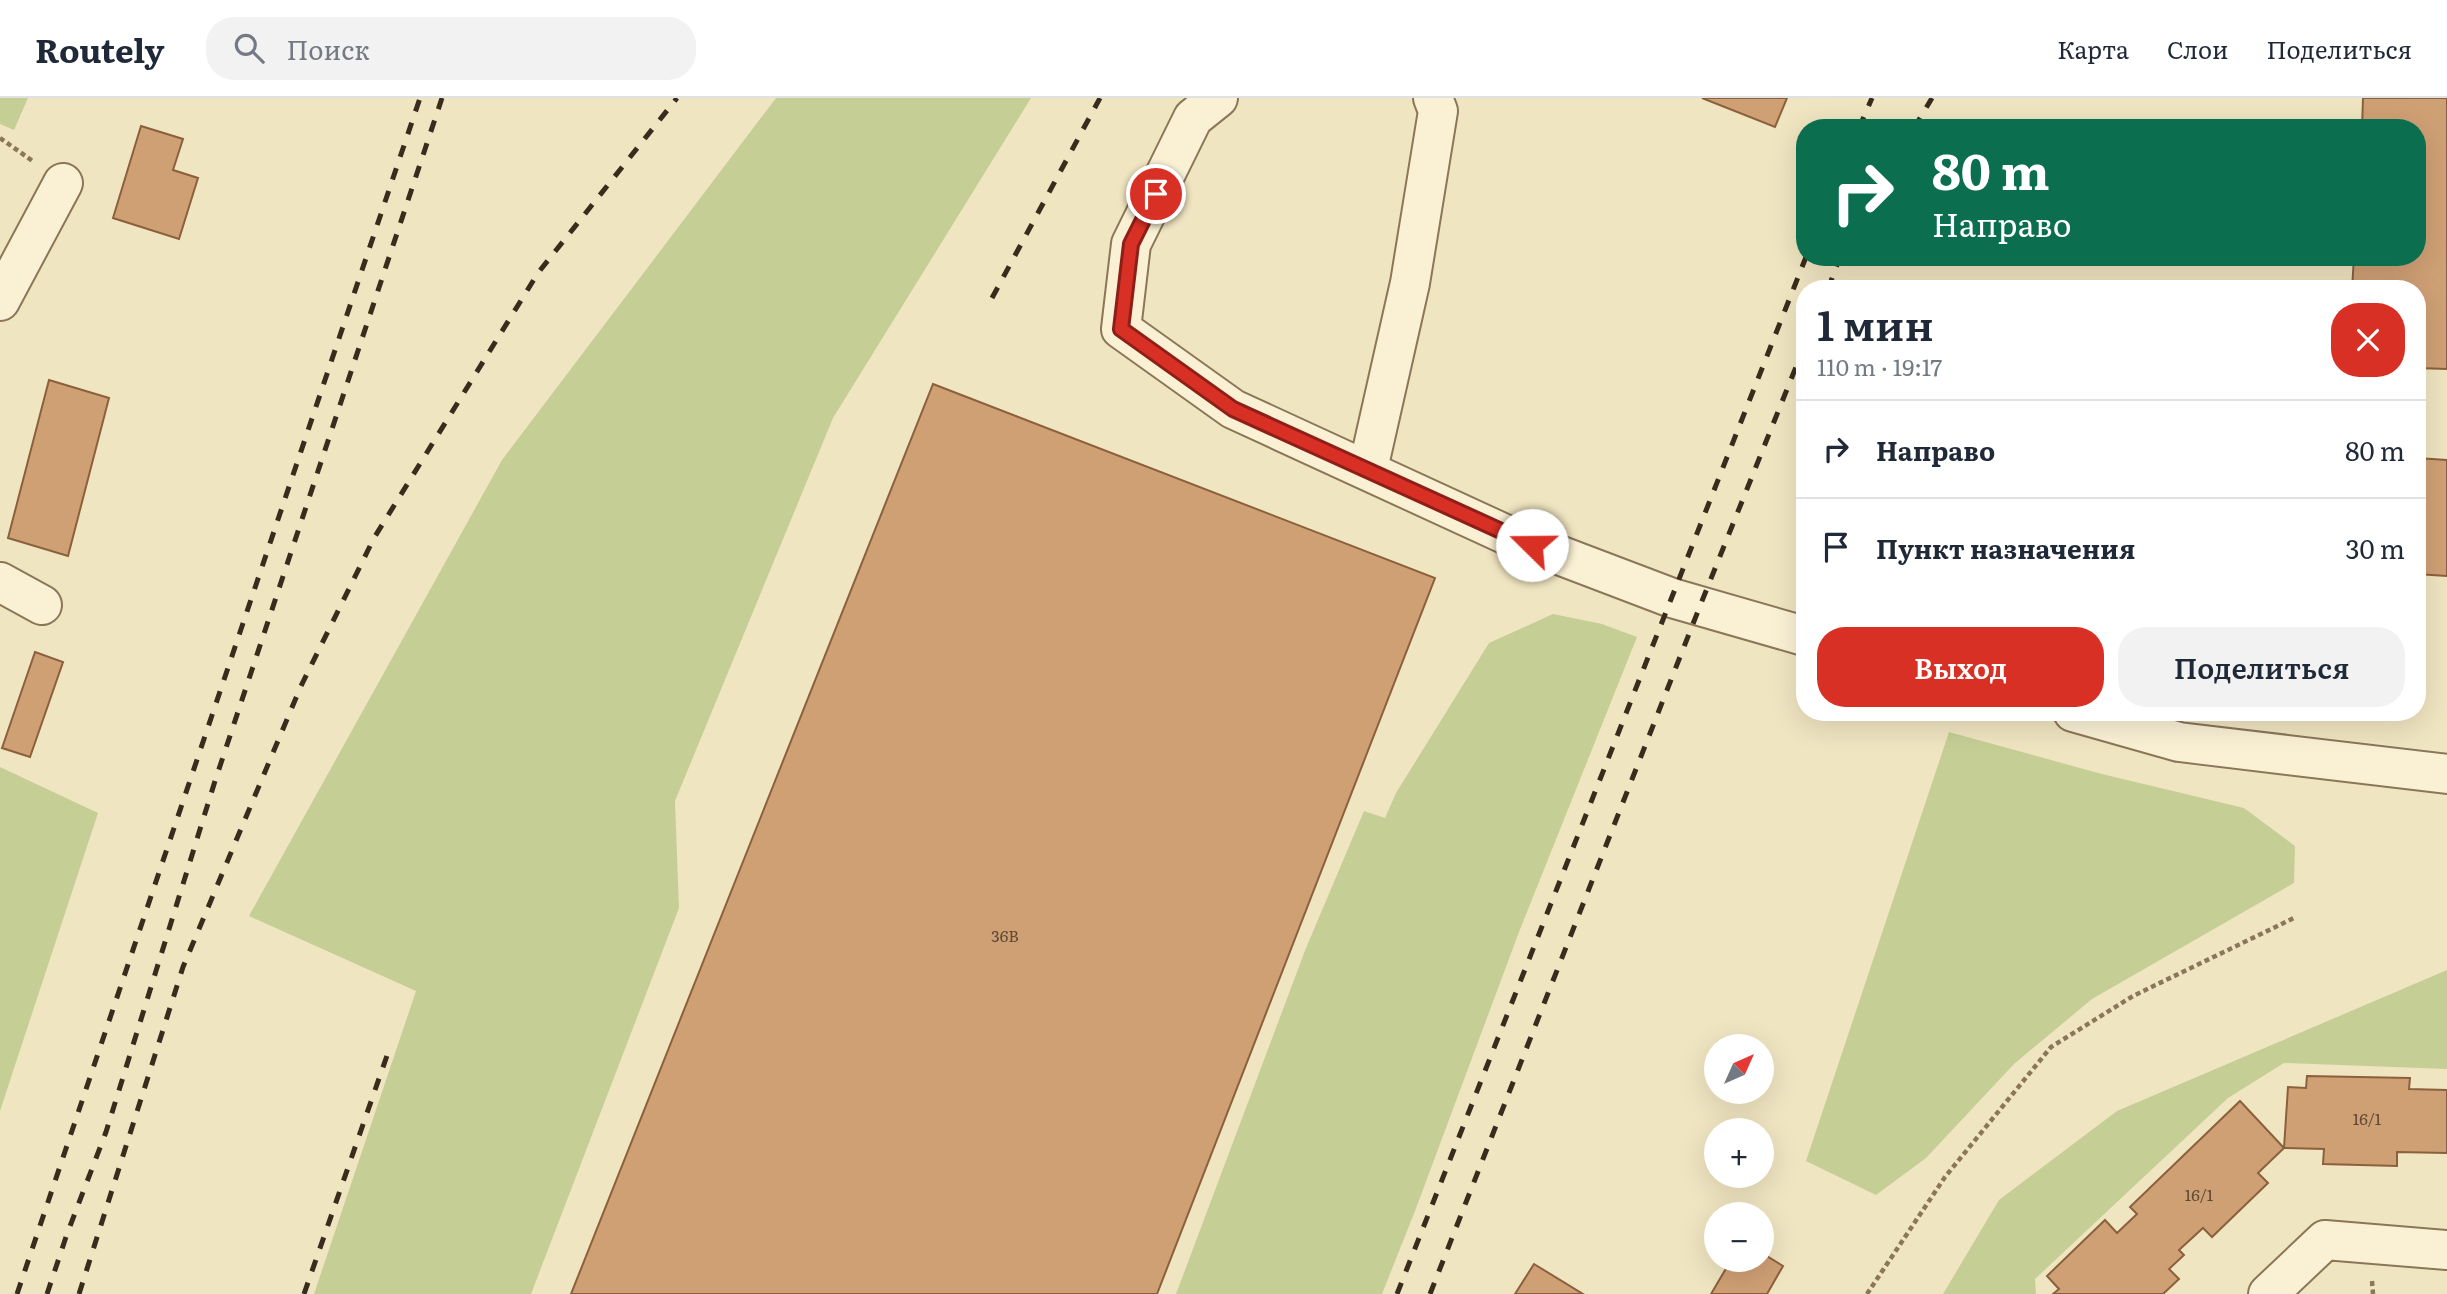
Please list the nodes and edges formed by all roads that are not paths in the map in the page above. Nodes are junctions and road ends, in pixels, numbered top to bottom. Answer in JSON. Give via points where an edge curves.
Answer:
{"nodes":[{"id":1,"x":1218,"y":98,"type":"edge"},
{"id":2,"x":1433,"y":98,"type":"edge"},
{"id":3,"x":63,"y":183,"type":"dead end"},
{"id":4,"x":0,"y":302,"type":"edge"},
{"id":5,"x":1368,"y":469,"type":"junction"},
{"id":6,"x":0,"y":582,"type":"edge"},
{"id":7,"x":42,"y":605,"type":"dead end"},
{"id":8,"x":1796,"y":634,"type":"edge"},
{"id":9,"x":2105,"y":721,"type":"edge"},
{"id":10,"x":2447,"y":774,"type":"edge"},
{"id":11,"x":2447,"y":1250,"type":"edge"},
{"id":12,"x":2268,"y":1294,"type":"edge"}],
"edges":[{"from":1,"to":5,"type":"lane","via":[[1193,118],[1131,244],[1121,329],[1233,409]]},
{"from":2,"to":5,"type":"lane","via":[[1438,111],[1410,283]]},
{"from":3,"to":4,"type":"lane"},
{"from":5,"to":8,"type":"lane","via":[[1509,536],[1659,593]]},
{"from":6,"to":7,"type":"lane"},
{"from":9,"to":10,"type":"lane","via":[[2179,742]]},
{"from":11,"to":12,"type":"lane","via":[[2325,1240]]}]}
